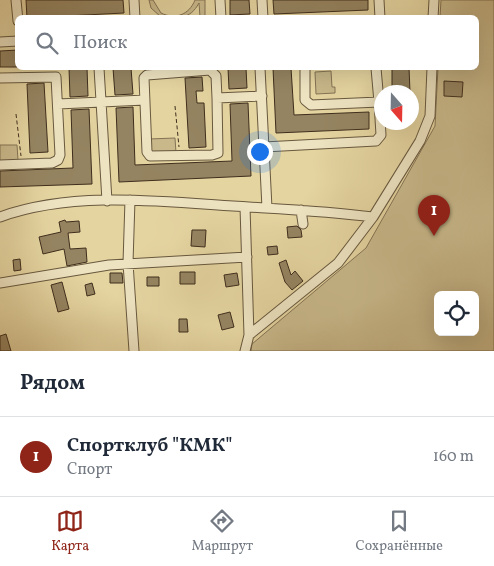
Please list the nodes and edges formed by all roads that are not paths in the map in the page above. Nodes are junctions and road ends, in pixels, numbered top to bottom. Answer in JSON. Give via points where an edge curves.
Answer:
{"nodes":[{"id":1,"x":16,"y":0,"type":"edge"},
{"id":2,"x":134,"y":0,"type":"edge"},
{"id":3,"x":220,"y":0,"type":"edge"},
{"id":4,"x":262,"y":0,"type":"edge"},
{"id":5,"x":379,"y":0,"type":"edge"},
{"id":6,"x":434,"y":0,"type":"edge"},
{"id":7,"x":17,"y":15,"type":"edge"},
{"id":8,"x":135,"y":15,"type":"edge"},
{"id":9,"x":221,"y":15,"type":"edge"},
{"id":10,"x":263,"y":15,"type":"edge"},
{"id":11,"x":380,"y":15,"type":"edge"},
{"id":12,"x":433,"y":15,"type":"edge"},
{"id":13,"x":15,"y":41,"type":"edge"},
{"id":14,"x":0,"y":42,"type":"edge"},
{"id":15,"x":100,"y":70,"type":"edge"},
{"id":16,"x":260,"y":70,"type":"edge"},
{"id":17,"x":304,"y":70,"type":"edge"},
{"id":18,"x":376,"y":70,"type":"edge"},
{"id":19,"x":432,"y":70,"type":"edge"},
{"id":20,"x":0,"y":78,"type":"edge"},
{"id":21,"x":378,"y":85,"type":"edge"},
{"id":22,"x":262,"y":96,"type":"junction"},
{"id":23,"x":217,"y":98,"type":"junction"},
{"id":24,"x":145,"y":100,"type":"junction"},
{"id":25,"x":101,"y":102,"type":"junction"},
{"id":26,"x":374,"y":102,"type":"edge"},
{"id":27,"x":58,"y":104,"type":"junction"},
{"id":28,"x":381,"y":130,"type":"edge"},
{"id":29,"x":264,"y":147,"type":"junction"},
{"id":30,"x":0,"y":165,"type":"edge"},
{"id":31,"x":130,"y":200,"type":"junction"},
{"id":32,"x":107,"y":201,"type":"junction"},
{"id":33,"x":245,"y":207,"type":"junction"},
{"id":34,"x":267,"y":208,"type":"junction"},
{"id":35,"x":301,"y":210,"type":"junction"},
{"id":36,"x":0,"y":217,"type":"edge"},
{"id":37,"x":372,"y":219,"type":"junction"},
{"id":38,"x":303,"y":224,"type":"dead end"},
{"id":39,"x":380,"y":224,"type":"dead end"},
{"id":40,"x":247,"y":257,"type":"junction"},
{"id":41,"x":128,"y":263,"type":"junction"},
{"id":42,"x":0,"y":283,"type":"edge"},
{"id":43,"x":248,"y":335,"type":"junction"},
{"id":44,"x":134,"y":351,"type":"edge"},
{"id":45,"x":245,"y":351,"type":"edge"}],
"edges":[{"from":1,"to":7,"type":"street"},
{"from":2,"to":8,"type":"street"},
{"from":3,"to":9,"type":"street"},
{"from":4,"to":10,"type":"street"},
{"from":5,"to":11,"type":"street"},
{"from":6,"to":12,"type":"street"},
{"from":13,"to":14,"type":"street"},
{"from":15,"to":25,"type":"street"},
{"from":16,"to":22,"type":"street"},
{"from":17,"to":26,"type":"street","via":[[307,104]]},
{"from":18,"to":21,"type":"street"},
{"from":19,"to":37,"type":"street","via":[[430,116]]},
{"from":20,"to":27,"type":"street","via":[[56,78]]},
{"from":22,"to":23,"type":"street"},
{"from":22,"to":29,"type":"street"},
{"from":23,"to":24,"type":"street","via":[[216,76],[210,70],[146,74]]},
{"from":23,"to":24,"type":"street","via":[[218,153],[179,157],[150,156]]},
{"from":24,"to":25,"type":"street"},
{"from":25,"to":27,"type":"street"},
{"from":25,"to":32,"type":"street"},
{"from":27,"to":30,"type":"street","via":[[58,160]]},
{"from":28,"to":29,"type":"street","via":[[376,141]]},
{"from":29,"to":34,"type":"street"},
{"from":31,"to":32,"type":"street"},
{"from":31,"to":33,"type":"street"},
{"from":31,"to":41,"type":"street"},
{"from":32,"to":36,"type":"street","via":[[32,207]]},
{"from":33,"to":34,"type":"street"},
{"from":33,"to":40,"type":"street"},
{"from":34,"to":35,"type":"street"},
{"from":35,"to":37,"type":"street"},
{"from":35,"to":38,"type":"street"},
{"from":37,"to":39,"type":"street"},
{"from":37,"to":43,"type":"street","via":[[338,263]]},
{"from":40,"to":41,"type":"street"},
{"from":40,"to":43,"type":"street"},
{"from":41,"to":42,"type":"street"},
{"from":41,"to":44,"type":"street"},
{"from":43,"to":45,"type":"street"}]}
